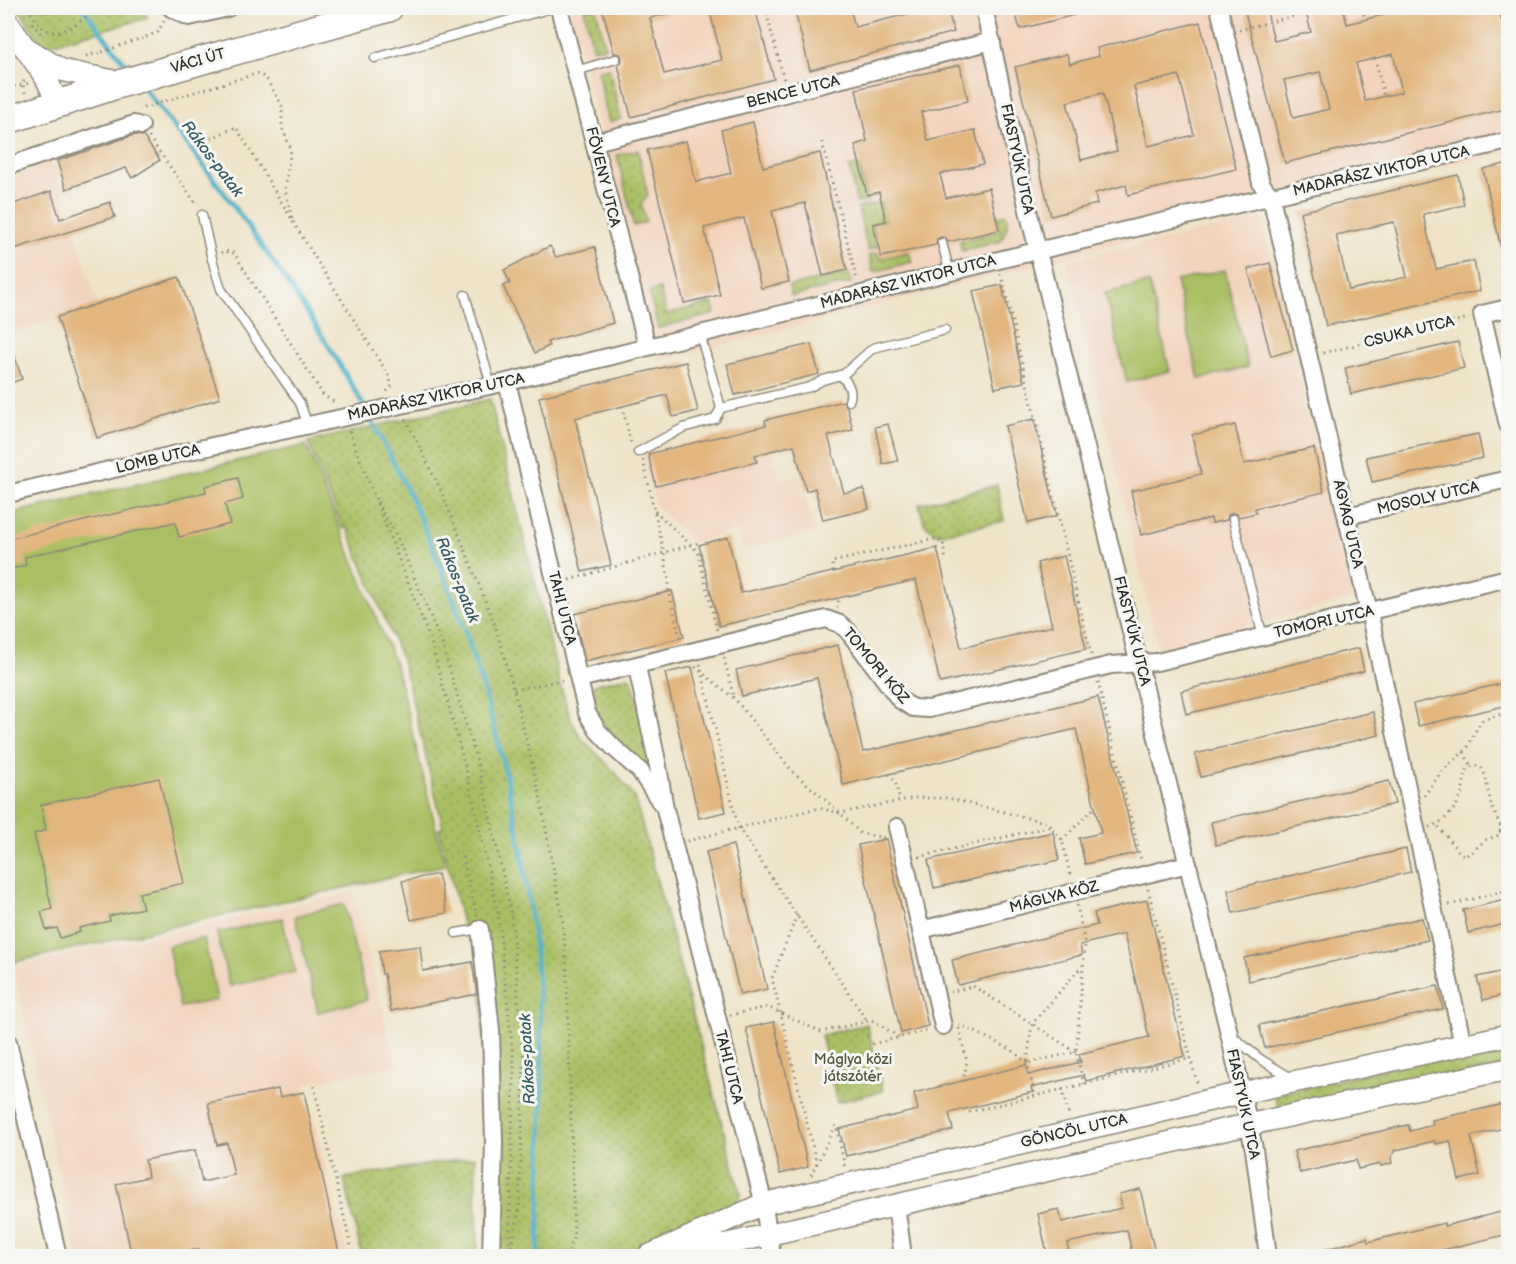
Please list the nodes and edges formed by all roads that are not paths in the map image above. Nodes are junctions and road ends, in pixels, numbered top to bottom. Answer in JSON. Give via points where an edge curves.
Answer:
{"nodes":[{"id":1,"x":228,"y":8,"type":"edge"},
{"id":2,"x":389,"y":8,"type":"edge"},
{"id":3,"x":552,"y":8,"type":"edge"},
{"id":4,"x":559,"y":8,"type":"edge"},
{"id":5,"x":984,"y":8,"type":"edge"},
{"id":6,"x":1219,"y":8,"type":"edge"},
{"id":7,"x":168,"y":13,"type":"edge"},
{"id":8,"x":17,"y":19,"type":"edge"},
{"id":9,"x":992,"y":41,"type":"junction"},
{"id":10,"x":24,"y":46,"type":"junction"},
{"id":11,"x":375,"y":58,"type":"dead end"},
{"id":12,"x":616,"y":59,"type":"dead end"},
{"id":13,"x":576,"y":71,"type":"junction"},
{"id":14,"x":123,"y":83,"type":"junction"},
{"id":15,"x":59,"y":105,"type":"junction"},
{"id":16,"x":8,"y":120,"type":"edge"},
{"id":17,"x":141,"y":126,"type":"road end"},
{"id":18,"x":1509,"y":141,"type":"edge"},
{"id":19,"x":595,"y":142,"type":"junction"},
{"id":20,"x":8,"y":166,"type":"edge"},
{"id":21,"x":1271,"y":197,"type":"junction"},
{"id":22,"x":1028,"y":210,"type":"junction"},
{"id":23,"x":202,"y":215,"type":"road end"},
{"id":24,"x":942,"y":243,"type":"dead end"},
{"id":25,"x":1039,"y":251,"type":"junction"},
{"id":26,"x":1011,"y":257,"type":"junction"},
{"id":27,"x":950,"y":273,"type":"junction"},
{"id":28,"x":465,"y":295,"type":"dead end"},
{"id":29,"x":1509,"y":308,"type":"edge"},
{"id":30,"x":945,"y":330,"type":"dead end"},
{"id":31,"x":700,"y":334,"type":"junction"},
{"id":32,"x":647,"y":346,"type":"junction"},
{"id":33,"x":840,"y":375,"type":"junction"},
{"id":34,"x":499,"y":383,"type":"junction"},
{"id":35,"x":849,"y":401,"type":"dead end"},
{"id":36,"x":721,"y":408,"type":"junction"},
{"id":37,"x":1509,"y":425,"type":"edge"},
{"id":38,"x":308,"y":426,"type":"junction"},
{"id":39,"x":638,"y":452,"type":"road end"},
{"id":40,"x":1509,"y":479,"type":"edge"},
{"id":41,"x":8,"y":494,"type":"edge"},
{"id":42,"x":1347,"y":516,"type":"junction"},
{"id":43,"x":1233,"y":519,"type":"dead end"},
{"id":44,"x":1509,"y":578,"type":"edge"},
{"id":45,"x":1369,"y":612,"type":"junction"},
{"id":46,"x":1263,"y":637,"type":"junction"},
{"id":47,"x":1139,"y":663,"type":"junction"},
{"id":48,"x":637,"y":667,"type":"junction"},
{"id":49,"x":579,"y":680,"type":"junction"},
{"id":50,"x":665,"y":809,"type":"junction"},
{"id":51,"x":898,"y":835,"type":"road end"},
{"id":52,"x":1188,"y":864,"type":"junction"},
{"id":53,"x":480,"y":929,"type":"joint"},
{"id":54,"x":921,"y":930,"type":"junction"},
{"id":55,"x":456,"y":933,"type":"dead end"},
{"id":56,"x":950,"y":1025,"type":"road end"},
{"id":57,"x":1229,"y":1034,"type":"junction"},
{"id":58,"x":1509,"y":1035,"type":"edge"},
{"id":59,"x":8,"y":1042,"type":"edge"},
{"id":60,"x":1462,"y":1045,"type":"junction"},
{"id":61,"x":1509,"y":1069,"type":"edge"},
{"id":62,"x":1296,"y":1081,"type":"junction"},
{"id":63,"x":1241,"y":1093,"type":"junction"},
{"id":64,"x":1249,"y":1124,"type":"junction"},
{"id":65,"x":763,"y":1204,"type":"junction"},
{"id":66,"x":896,"y":1205,"type":"junction"},
{"id":67,"x":769,"y":1234,"type":"junction"},
{"id":68,"x":58,"y":1257,"type":"edge"},
{"id":69,"x":491,"y":1257,"type":"edge"},
{"id":70,"x":648,"y":1257,"type":"edge"},
{"id":71,"x":675,"y":1257,"type":"edge"},
{"id":72,"x":772,"y":1257,"type":"edge"},
{"id":73,"x":903,"y":1257,"type":"edge"},
{"id":74,"x":1268,"y":1257,"type":"edge"}],
"edges":[{"from":1,"to":7,"type":"street","via":[[189,17]]},
{"from":2,"to":14,"type":"main road","name":"VÁCI ÚT","bridge":true},
{"from":3,"to":11,"type":"lane","via":[[435,45]]},
{"from":4,"to":13,"type":"street","name":"FÖVENY UTCA"},
{"from":5,"to":9,"type":"street","name":"FIASTYÚK UTCA"},
{"from":6,"to":21,"type":"street","name":"AGYAG UTCA","via":[[1262,183]]},
{"from":8,"to":10,"type":"street"},
{"from":9,"to":19,"type":"street","name":"BENCE UTCA"},
{"from":9,"to":22,"type":"street","name":"FIASTYÚK UTCA"},
{"from":10,"to":14,"type":"street","via":[[61,70]]},
{"from":10,"to":15,"type":"street"},
{"from":12,"to":13,"type":"lane"},
{"from":13,"to":19,"type":"street","name":"FÖVENY UTCA"},
{"from":14,"to":15,"type":"main road","name":"VÁCI ÚT"},
{"from":15,"to":16,"type":"main road","name":"VÁCI ÚT"},
{"from":17,"to":20,"type":"street","via":[[134,124]]},
{"from":18,"to":21,"type":"street","name":"MADARÁSZ VIKTOR UTCA"},
{"from":19,"to":32,"type":"street","name":"FÖVENY UTCA"},
{"from":21,"to":25,"type":"street","name":"MADARÁSZ VIKTOR UTCA"},
{"from":21,"to":42,"type":"street","name":"AGYAG UTCA"},
{"from":22,"to":25,"type":"street","name":"FIASTYÚK UTCA"},
{"from":22,"to":26,"type":"street","via":[[1025,234]]},
{"from":23,"to":38,"type":"lane","via":[[221,289],[300,403]]},
{"from":24,"to":27,"type":"lane"},
{"from":25,"to":26,"type":"street","name":"MADARÁSZ VIKTOR UTCA"},
{"from":25,"to":47,"type":"street","name":"FIASTYÚK UTCA"},
{"from":26,"to":27,"type":"street","name":"MADARÁSZ VIKTOR UTCA"},
{"from":27,"to":31,"type":"street","name":"MADARÁSZ VIKTOR UTCA"},
{"from":28,"to":34,"type":"lane"},
{"from":29,"to":37,"type":"street","via":[[1482,314]]},
{"from":30,"to":33,"type":"lane","via":[[873,348]]},
{"from":31,"to":32,"type":"street","name":"MADARÁSZ VIKTOR UTCA"},
{"from":31,"to":36,"type":"lane"},
{"from":32,"to":34,"type":"street","name":"MADARÁSZ VIKTOR UTCA"},
{"from":33,"to":35,"type":"lane","via":[[849,387]]},
{"from":33,"to":36,"type":"lane","via":[[810,387]]},
{"from":34,"to":38,"type":"street","name":"MADARÁSZ VIKTOR UTCA","via":[[399,405],[341,410]]},
{"from":34,"to":49,"type":"street","name":"TAHI UTCA"},
{"from":36,"to":39,"type":"lane","via":[[715,419],[683,428]]},
{"from":38,"to":41,"type":"street","name":"LOMB UTCA"},
{"from":40,"to":42,"type":"street","name":"MOSOLY UTCA"},
{"from":42,"to":45,"type":"street","name":"AGYAG UTCA"},
{"from":43,"to":46,"type":"lane"},
{"from":44,"to":45,"type":"street","name":"TOMORI UTCA"},
{"from":45,"to":46,"type":"street","name":"TOMORI UTCA"},
{"from":45,"to":60,"type":"street","name":"AGYAG UTCA"},
{"from":46,"to":47,"type":"street","name":"TOMORI UTCA"},
{"from":47,"to":48,"type":"street","name":"TOMORI KÖZ","via":[[1111,665],[929,709],[913,708],[900,700],[848,631],[826,619],[721,645],[695,658],[675,656]]},
{"from":47,"to":52,"type":"street","name":"FIASTYÚK UTCA"},
{"from":48,"to":49,"type":"street","name":"TOMORI KÖZ"},
{"from":48,"to":50,"type":"street","name":"TAHI UTCA"},
{"from":49,"to":50,"type":"street","name":"TAHI UTCA","via":[[587,712],[598,731],[640,771]]},
{"from":50,"to":65,"type":"street","name":"TAHI UTCA"},
{"from":51,"to":54,"type":"street"},
{"from":52,"to":54,"type":"street","name":"MÁGLYA KÖZ"},
{"from":52,"to":57,"type":"street","name":"FIASTYÚK UTCA"},
{"from":53,"to":55,"type":"lane"},
{"from":53,"to":69,"type":"street","via":[[491,1030]]},
{"from":54,"to":56,"type":"street","via":[[936,996]]},
{"from":57,"to":62,"type":"lane"},
{"from":57,"to":63,"type":"street","name":"FIASTYÚK UTCA"},
{"from":58,"to":60,"type":"street","name":"GÖNCÖL UTCA"},
{"from":59,"to":68,"type":"street"},
{"from":60,"to":62,"type":"street","name":"GÖNCÖL UTCA"},
{"from":61,"to":64,"type":"street"},
{"from":62,"to":63,"type":"street","name":"GÖNCÖL UTCA"},
{"from":63,"to":64,"type":"street","name":"FIASTYÚK UTCA"},
{"from":63,"to":65,"type":"street","name":"GÖNCÖL UTCA"},
{"from":64,"to":66,"type":"street"},
{"from":64,"to":74,"type":"street","name":"FIASTYÚK UTCA"},
{"from":65,"to":67,"type":"street","name":"TAHI UTCA"},
{"from":65,"to":70,"type":"street","name":"GÖNCÖL UTCA"},
{"from":66,"to":67,"type":"street"},
{"from":66,"to":73,"type":"street"},
{"from":67,"to":71,"type":"street"},
{"from":67,"to":72,"type":"street","name":"TAHI UTCA"}]}
